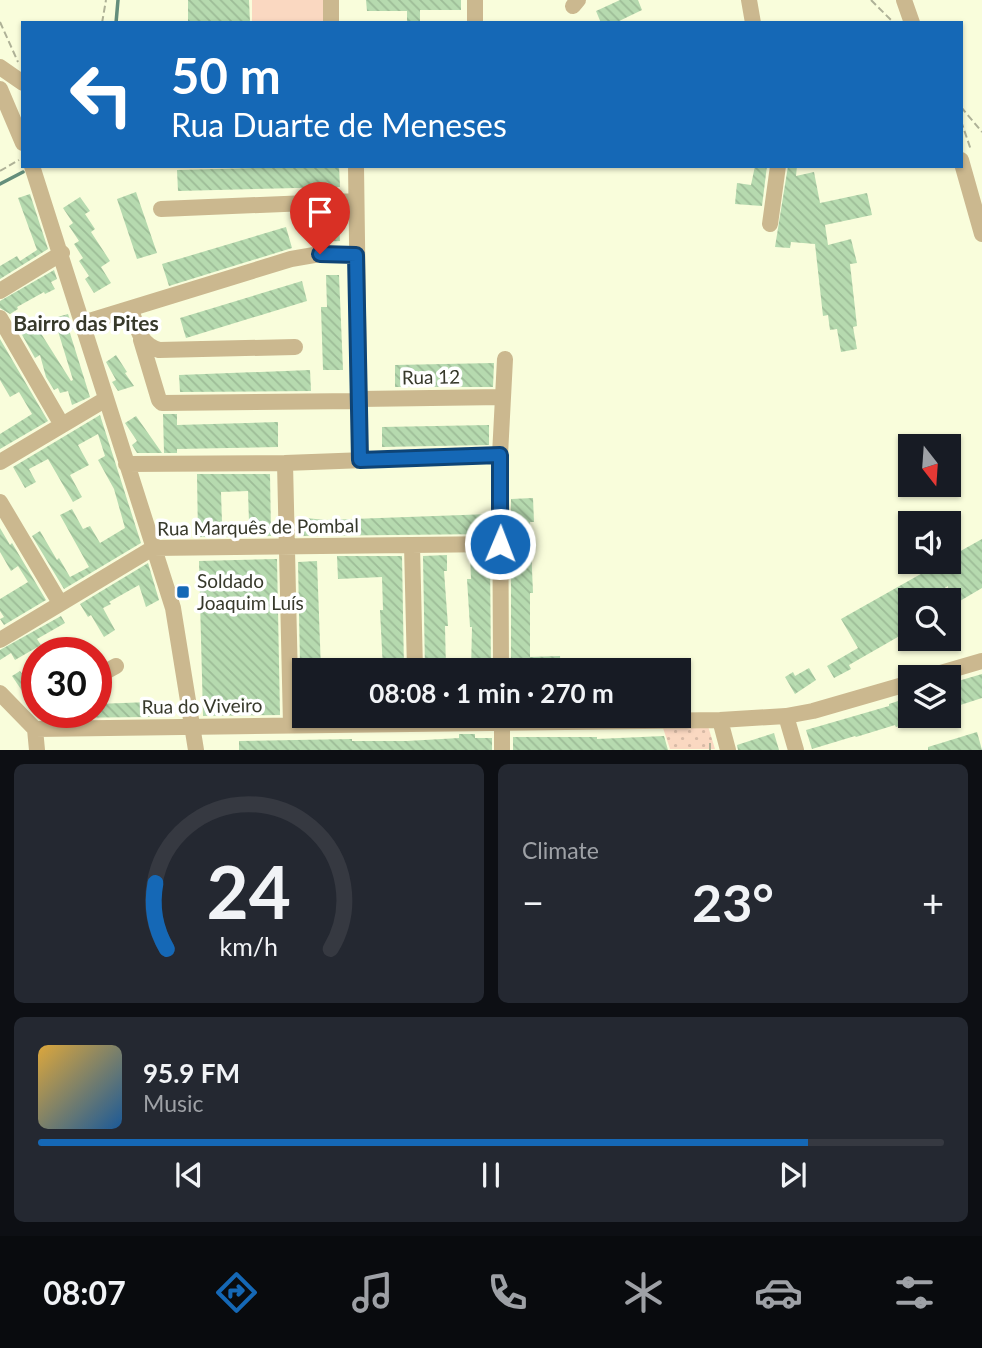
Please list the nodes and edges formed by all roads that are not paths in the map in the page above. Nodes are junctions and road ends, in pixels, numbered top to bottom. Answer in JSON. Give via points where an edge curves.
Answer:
{"nodes":[{"id":1,"x":331,"y":0,"type":"edge"},
{"id":2,"x":475,"y":0,"type":"edge"},
{"id":3,"x":749,"y":0,"type":"edge"},
{"id":4,"x":904,"y":0,"type":"edge"},
{"id":5,"x":331,"y":21,"type":"edge"},
{"id":6,"x":475,"y":21,"type":"edge"},
{"id":7,"x":753,"y":21,"type":"edge"},
{"id":8,"x":911,"y":21,"type":"edge"},
{"id":9,"x":0,"y":67,"type":"edge"},
{"id":10,"x":21,"y":82,"type":"edge"},
{"id":11,"x":0,"y":89,"type":"edge"},
{"id":12,"x":21,"y":138,"type":"edge"},
{"id":13,"x":963,"y":167,"type":"edge"},
{"id":14,"x":28,"y":168,"type":"edge"},
{"id":15,"x":356,"y":168,"type":"edge"},
{"id":16,"x":778,"y":168,"type":"edge"},
{"id":17,"x":356,"y":201,"type":"junction"},
{"id":18,"x":161,"y":209,"type":"dead end"},
{"id":19,"x":770,"y":224,"type":"dead end"},
{"id":20,"x":982,"y":234,"type":"edge"},
{"id":21,"x":62,"y":253,"type":"junction"},
{"id":22,"x":356,"y":255,"type":"junction"},
{"id":23,"x":0,"y":291,"type":"edge"},
{"id":24,"x":131,"y":309,"type":"junction"},
{"id":25,"x":0,"y":318,"type":"edge"},
{"id":26,"x":83,"y":323,"type":"junction"},
{"id":27,"x":141,"y":340,"type":"junction"},
{"id":28,"x":295,"y":347,"type":"dead end"},
{"id":29,"x":505,"y":359,"type":"dead end"},
{"id":30,"x":503,"y":397,"type":"junction"},
{"id":31,"x":106,"y":399,"type":"junction"},
{"id":32,"x":359,"y":400,"type":"junction"},
{"id":33,"x":62,"y":425,"type":"junction"},
{"id":34,"x":500,"y":455,"type":"junction"},
{"id":35,"x":360,"y":460,"type":"junction"},
{"id":36,"x":0,"y":462,"type":"edge"},
{"id":37,"x":285,"y":463,"type":"junction"},
{"id":38,"x":126,"y":464,"type":"junction"},
{"id":39,"x":0,"y":502,"type":"edge"},
{"id":40,"x":500,"y":544,"type":"junction"},
{"id":41,"x":412,"y":545,"type":"junction"},
{"id":42,"x":286,"y":547,"type":"junction"},
{"id":43,"x":153,"y":548,"type":"junction"},
{"id":44,"x":60,"y":603,"type":"junction"},
{"id":45,"x":0,"y":640,"type":"edge"},
{"id":46,"x":415,"y":658,"type":"edge"},
{"id":47,"x":501,"y":658,"type":"edge"},
{"id":48,"x":982,"y":661,"type":"edge"},
{"id":49,"x":116,"y":666,"type":"dead end"},
{"id":50,"x":961,"y":667,"type":"edge"},
{"id":51,"x":112,"y":668,"type":"edge"},
{"id":52,"x":898,"y":686,"type":"edge"},
{"id":53,"x":0,"y":693,"type":"edge"},
{"id":54,"x":21,"y":707,"type":"edge"},
{"id":55,"x":786,"y":716,"type":"junction"},
{"id":56,"x":691,"y":720,"type":"edge"},
{"id":57,"x":720,"y":720,"type":"junction"},
{"id":58,"x":291,"y":725,"type":"joint"},
{"id":59,"x":193,"y":727,"type":"junction"},
{"id":60,"x":502,"y":728,"type":"edge"},
{"id":61,"x":35,"y":729,"type":"joint"},
{"id":62,"x":37,"y":750,"type":"edge"},
{"id":63,"x":196,"y":750,"type":"edge"},
{"id":64,"x":502,"y":750,"type":"edge"},
{"id":65,"x":728,"y":750,"type":"edge"},
{"id":66,"x":796,"y":750,"type":"edge"}],
"edges":[{"from":1,"to":5,"type":"street"},
{"from":2,"to":6,"type":"street"},
{"from":3,"to":7,"type":"street"},
{"from":4,"to":8,"type":"street"},
{"from":9,"to":10,"type":"street"},
{"from":11,"to":12,"type":"street"},
{"from":13,"to":20,"type":"street"},
{"from":14,"to":21,"type":"street"},
{"from":15,"to":17,"type":"street"},
{"from":16,"to":19,"type":"street"},
{"from":17,"to":18,"type":"street"},
{"from":17,"to":22,"type":"street"},
{"from":21,"to":23,"type":"street"},
{"from":21,"to":26,"type":"street"},
{"from":22,"to":24,"type":"street","via":[[291,259]]},
{"from":22,"to":32,"type":"street"},
{"from":24,"to":26,"type":"street"},
{"from":24,"to":27,"type":"street"},
{"from":25,"to":33,"type":"street"},
{"from":26,"to":31,"type":"street"},
{"from":27,"to":28,"type":"street","via":[[149,347],[171,351]]},
{"from":27,"to":32,"type":"street","name":"Rua 12","via":[[162,403]]},
{"from":29,"to":30,"type":"street"},
{"from":30,"to":32,"type":"street","name":"Rua 12"},
{"from":30,"to":34,"type":"street"},
{"from":31,"to":33,"type":"street"},
{"from":31,"to":38,"type":"street"},
{"from":32,"to":35,"type":"street"},
{"from":33,"to":36,"type":"street"},
{"from":34,"to":35,"type":"street"},
{"from":34,"to":40,"type":"street"},
{"from":35,"to":37,"type":"street"},
{"from":37,"to":38,"type":"street"},
{"from":37,"to":42,"type":"street"},
{"from":38,"to":43,"type":"street"},
{"from":39,"to":44,"type":"street"},
{"from":40,"to":41,"type":"street","name":"Rua Marquês de Pombal"},
{"from":40,"to":47,"type":"street"},
{"from":41,"to":42,"type":"street","name":"Rua Marquês de Pombal"},
{"from":41,"to":46,"type":"street"},
{"from":42,"to":43,"type":"street","name":"Rua Marquês de Pombal"},
{"from":42,"to":58,"type":"street"},
{"from":43,"to":44,"type":"street","name":"Rua Marquês de Pombal"},
{"from":43,"to":59,"type":"street","via":[[173,608]]},
{"from":44,"to":45,"type":"street","name":"Rua Marquês de Pombal"},
{"from":48,"to":50,"type":"street"},
{"from":49,"to":51,"type":"street"},
{"from":52,"to":55,"type":"street","name":"Rua do Viveiro"},
{"from":53,"to":54,"type":"street"},
{"from":55,"to":57,"type":"street","name":"Rua do Viveiro"},
{"from":55,"to":66,"type":"street"},
{"from":56,"to":57,"type":"street","name":"Rua do Viveiro"},
{"from":57,"to":65,"type":"street"},
{"from":58,"to":59,"type":"street","name":"Rua do Viveiro"},
{"from":59,"to":61,"type":"street","name":"Rua do Viveiro"},
{"from":59,"to":63,"type":"street"},
{"from":60,"to":64,"type":"street"},
{"from":61,"to":62,"type":"street"}]}
